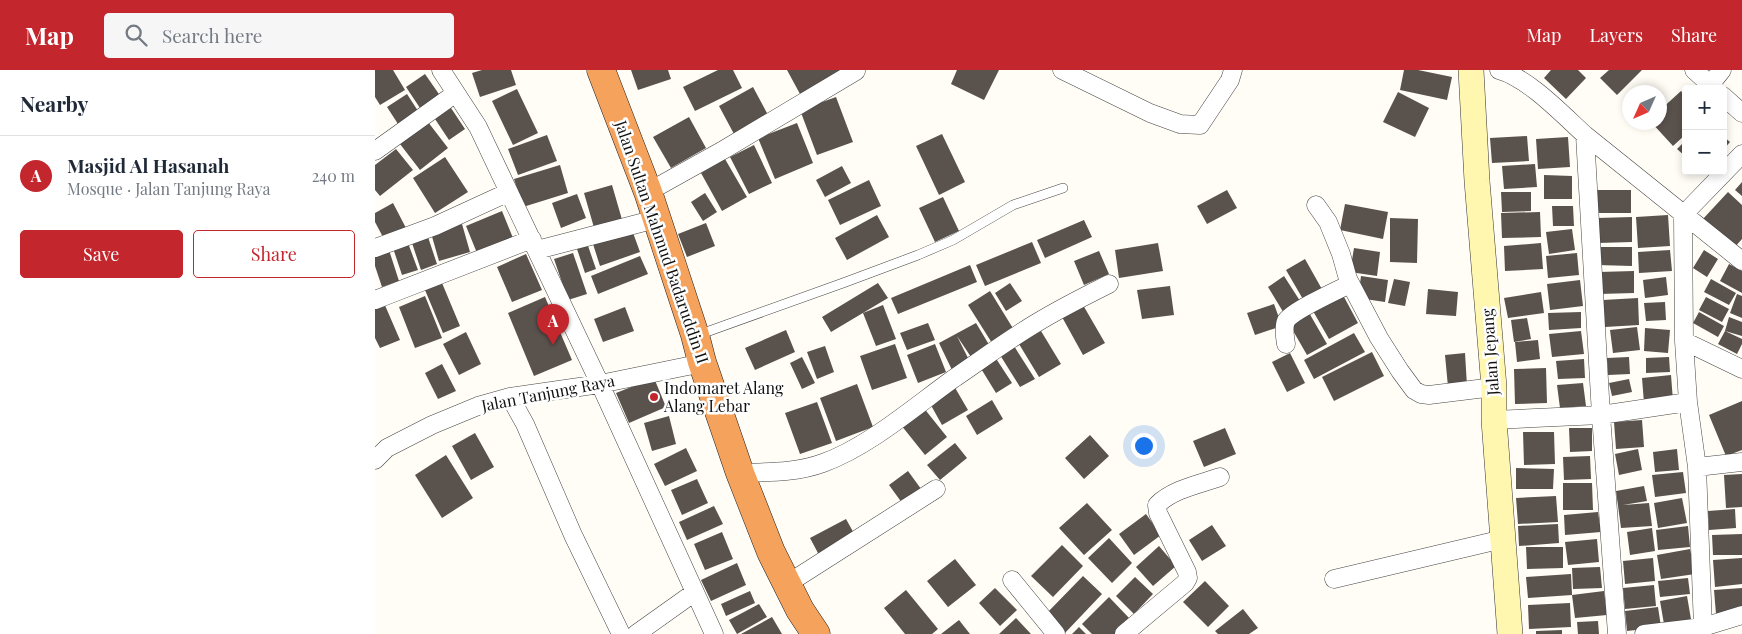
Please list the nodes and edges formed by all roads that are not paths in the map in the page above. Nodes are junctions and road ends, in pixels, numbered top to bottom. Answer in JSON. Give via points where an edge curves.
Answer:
{"nodes":[{"id":1,"x":441,"y":70,"type":"edge"},
{"id":2,"x":601,"y":70,"type":"edge"},
{"id":3,"x":1063,"y":70,"type":"edge"},
{"id":4,"x":1233,"y":70,"type":"edge"},
{"id":5,"x":1471,"y":70,"type":"edge"},
{"id":6,"x":1499,"y":70,"type":"edge"},
{"id":7,"x":1693,"y":70,"type":"edge"},
{"id":8,"x":1722,"y":70,"type":"edge"},
{"id":9,"x":856,"y":71,"type":"edge"},
{"id":10,"x":1710,"y":85,"type":"edge"},
{"id":11,"x":1718,"y":85,"type":"edge"},
{"id":12,"x":456,"y":93,"type":"junction"},
{"id":13,"x":1727,"y":100,"type":"edge"},
{"id":14,"x":1742,"y":113,"type":"edge"},
{"id":15,"x":1585,"y":134,"type":"junction"},
{"id":16,"x":375,"y":151,"type":"edge"},
{"id":17,"x":1742,"y":154,"type":"edge"},
{"id":18,"x":1063,"y":188,"type":"dead end"},
{"id":19,"x":509,"y":192,"type":"junction"},
{"id":20,"x":648,"y":192,"type":"junction"},
{"id":21,"x":1316,"y":205,"type":"dead end"},
{"id":22,"x":1683,"y":216,"type":"junction"},
{"id":23,"x":656,"y":219,"type":"junction"},
{"id":24,"x":534,"y":245,"type":"junction"},
{"id":25,"x":375,"y":248,"type":"edge"},
{"id":26,"x":1742,"y":261,"type":"edge"},
{"id":27,"x":1109,"y":284,"type":"dead end"},
{"id":28,"x":1350,"y":284,"type":"junction"},
{"id":29,"x":375,"y":300,"type":"edge"},
{"id":30,"x":695,"y":336,"type":"junction"},
{"id":31,"x":1684,"y":341,"type":"junction"},
{"id":32,"x":1286,"y":344,"type":"dead end"},
{"id":33,"x":702,"y":362,"type":"junction"},
{"id":34,"x":1742,"y":369,"type":"edge"},
{"id":35,"x":600,"y":384,"type":"junction"},
{"id":36,"x":1494,"y":387,"type":"junction"},
{"id":37,"x":510,"y":397,"type":"junction"},
{"id":38,"x":1688,"y":402,"type":"junction"},
{"id":39,"x":1601,"y":415,"type":"junction"},
{"id":40,"x":1494,"y":420,"type":"junction"},
{"id":41,"x":375,"y":460,"type":"edge"},
{"id":42,"x":1742,"y":462,"type":"edge"},
{"id":43,"x":1697,"y":467,"type":"junction"},
{"id":44,"x":740,"y":473,"type":"junction"},
{"id":45,"x":1220,"y":477,"type":"dead end"},
{"id":46,"x":936,"y":489,"type":"dead end"},
{"id":47,"x":1503,"y":539,"type":"junction"},
{"id":48,"x":1334,"y":579,"type":"dead end"},
{"id":49,"x":1012,"y":580,"type":"dead end"},
{"id":50,"x":787,"y":584,"type":"junction"},
{"id":51,"x":695,"y":592,"type":"junction"},
{"id":52,"x":1742,"y":615,"type":"edge"},
{"id":53,"x":1703,"y":627,"type":"junction"},
{"id":54,"x":621,"y":634,"type":"edge"},
{"id":55,"x":635,"y":634,"type":"edge"},
{"id":56,"x":714,"y":634,"type":"edge"},
{"id":57,"x":816,"y":634,"type":"edge"},
{"id":58,"x":1057,"y":634,"type":"edge"},
{"id":59,"x":1125,"y":634,"type":"edge"},
{"id":60,"x":1510,"y":634,"type":"edge"},
{"id":61,"x":1617,"y":634,"type":"edge"},
{"id":62,"x":1643,"y":634,"type":"edge"}],
"edges":[{"from":1,"to":12,"type":"street"},
{"from":2,"to":20,"type":"highway","name":"Jalan Sultan Mahmud Badaruddin II"},
{"from":3,"to":4,"type":"street","via":[[1151,113],[1180,124],[1200,125],[1230,80]]},
{"from":5,"to":36,"type":"street","name":"Jalan Jepang"},
{"from":6,"to":15,"type":"street","via":[[1510,73],[1543,97]]},
{"from":7,"to":10,"type":"street"},
{"from":8,"to":11,"type":"street"},
{"from":9,"to":20,"type":"street"},
{"from":12,"to":16,"type":"street"},
{"from":12,"to":19,"type":"street","via":[[478,127]]},
{"from":13,"to":14,"type":"street"},
{"from":15,"to":22,"type":"street"},
{"from":15,"to":39,"type":"street"},
{"from":17,"to":22,"type":"street"},
{"from":18,"to":30,"type":"lane","via":[[1013,205],[918,255]]},
{"from":19,"to":24,"type":"street"},
{"from":19,"to":25,"type":"street","via":[[435,226]]},
{"from":20,"to":23,"type":"highway","name":"Jalan Sultan Mahmud Badaruddin II"},
{"from":21,"to":28,"type":"street","via":[[1328,222]]},
{"from":22,"to":26,"type":"street"},
{"from":22,"to":31,"type":"street"},
{"from":23,"to":24,"type":"street"},
{"from":23,"to":30,"type":"highway","name":"Jalan Sultan Mahmud Badaruddin II"},
{"from":24,"to":29,"type":"street"},
{"from":24,"to":35,"type":"street"},
{"from":27,"to":44,"type":"street","via":[[1038,322],[886,428],[824,463],[799,470]]},
{"from":28,"to":32,"type":"street","via":[[1288,318],[1285,323]]},
{"from":28,"to":36,"type":"street","via":[[1379,338],[1414,390],[1429,394]]},
{"from":30,"to":33,"type":"highway","name":"Jalan Sultan Mahmud Badaruddin II"},
{"from":31,"to":34,"type":"street"},
{"from":31,"to":38,"type":"street"},
{"from":33,"to":35,"type":"street","name":"Jalan Tanjung Raya"},
{"from":33,"to":44,"type":"highway","name":"Jalan Sultan Mahmud Badaruddin II"},
{"from":35,"to":37,"type":"street","name":"Jalan Tanjung Raya"},
{"from":35,"to":51,"type":"street"},
{"from":36,"to":40,"type":"street","name":"Jalan Jepang"},
{"from":37,"to":41,"type":"street","name":"Jalan Tanjung Raya","via":[[432,424],[387,448]]},
{"from":37,"to":54,"type":"street"},
{"from":38,"to":39,"type":"street"},
{"from":38,"to":43,"type":"street"},
{"from":39,"to":40,"type":"street"},
{"from":39,"to":61,"type":"street"},
{"from":40,"to":47,"type":"street","name":"Jalan Jepang"},
{"from":42,"to":43,"type":"street"},
{"from":43,"to":53,"type":"street"},
{"from":44,"to":50,"type":"highway","name":"Jalan Sultan Mahmud Badaruddin II"},
{"from":45,"to":59,"type":"street","via":[[1177,492],[1157,505],[1157,512],[1188,578]]},
{"from":46,"to":50,"type":"street"},
{"from":47,"to":48,"type":"street"},
{"from":47,"to":60,"type":"street","name":"Jalan Jepang"},
{"from":49,"to":58,"type":"street"},
{"from":50,"to":57,"type":"highway","name":"Jalan Sultan Mahmud Badaruddin II"},
{"from":51,"to":55,"type":"street"},
{"from":51,"to":56,"type":"street"},
{"from":52,"to":53,"type":"street"},
{"from":53,"to":62,"type":"street"}]}
